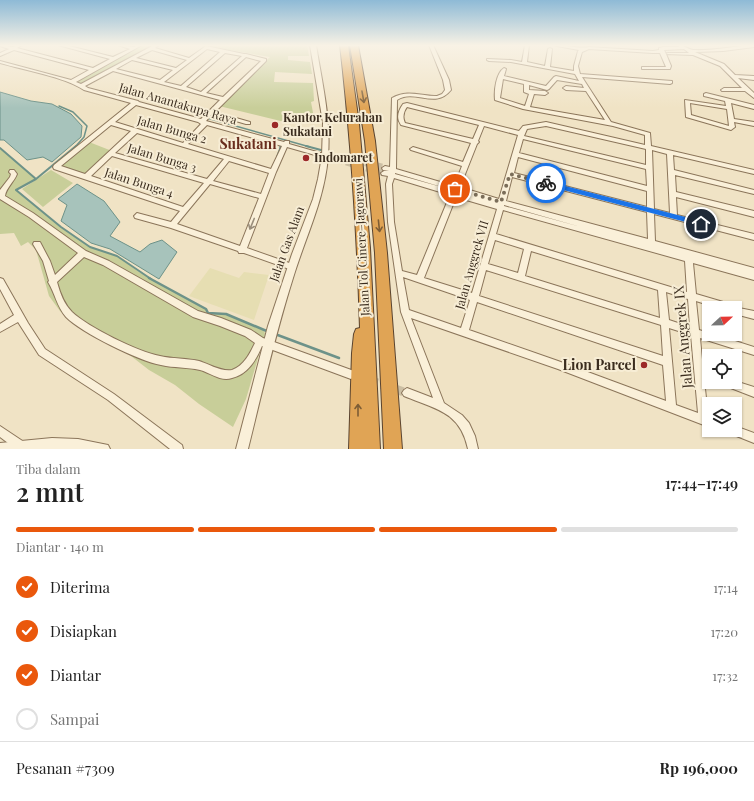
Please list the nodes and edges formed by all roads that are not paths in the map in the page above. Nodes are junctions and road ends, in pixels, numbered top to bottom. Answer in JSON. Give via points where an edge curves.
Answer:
{"nodes":[{"id":1,"x":14,"y":66,"type":"edge"},
{"id":2,"x":78,"y":66,"type":"edge"},
{"id":3,"x":101,"y":66,"type":"edge"},
{"id":4,"x":117,"y":66,"type":"edge"},
{"id":5,"x":164,"y":66,"type":"edge"},
{"id":6,"x":180,"y":66,"type":"edge"},
{"id":7,"x":207,"y":66,"type":"edge"},
{"id":8,"x":234,"y":66,"type":"edge"},
{"id":9,"x":258,"y":66,"type":"edge"},
{"id":10,"x":317,"y":66,"type":"edge"},
{"id":11,"x":347,"y":66,"type":"edge"},
{"id":12,"x":357,"y":66,"type":"edge"},
{"id":13,"x":440,"y":66,"type":"edge"},
{"id":14,"x":542,"y":66,"type":"edge"},
{"id":15,"x":576,"y":66,"type":"edge"},
{"id":16,"x":669,"y":66,"type":"edge"},
{"id":17,"x":721,"y":66,"type":"edge"},
{"id":18,"x":548,"y":67,"type":"joint"},
{"id":19,"x":644,"y":68,"type":"dead end"},
{"id":20,"x":111,"y":69,"type":"junction"},
{"id":21,"x":176,"y":69,"type":"junction"},
{"id":22,"x":504,"y":69,"type":"dead end"},
{"id":23,"x":94,"y":70,"type":"junction"},
{"id":24,"x":578,"y":74,"type":"junction"},
{"id":25,"x":502,"y":76,"type":"junction"},
{"id":26,"x":733,"y":76,"type":"junction"},
{"id":27,"x":754,"y":78,"type":"edge"},
{"id":28,"x":72,"y":82,"type":"junction"},
{"id":29,"x":161,"y":82,"type":"junction"},
{"id":30,"x":526,"y":82,"type":"junction"},
{"id":31,"x":670,"y":82,"type":"dead end"},
{"id":32,"x":584,"y":83,"type":"junction"},
{"id":33,"x":83,"y":86,"type":"junction"},
{"id":34,"x":182,"y":88,"type":"junction"},
{"id":35,"x":566,"y":88,"type":"dead end"},
{"id":36,"x":747,"y":89,"type":"junction"},
{"id":37,"x":588,"y":90,"type":"junction"},
{"id":38,"x":724,"y":90,"type":"dead end"},
{"id":39,"x":532,"y":92,"type":"junction"},
{"id":40,"x":203,"y":93,"type":"junction"},
{"id":41,"x":545,"y":93,"type":"dead end"},
{"id":42,"x":706,"y":95,"type":"dead end"},
{"id":43,"x":754,"y":96,"type":"edge"},
{"id":44,"x":224,"y":99,"type":"junction"},
{"id":45,"x":728,"y":101,"type":"junction"},
{"id":46,"x":136,"y":102,"type":"junction"},
{"id":47,"x":527,"y":107,"type":"junction"},
{"id":48,"x":754,"y":107,"type":"edge"},
{"id":49,"x":729,"y":108,"type":"junction"},
{"id":50,"x":210,"y":112,"type":"junction"},
{"id":51,"x":545,"y":112,"type":"junction"},
{"id":52,"x":731,"y":120,"type":"junction"},
{"id":53,"x":203,"y":121,"type":"junction"},
{"id":54,"x":111,"y":123,"type":"junction"},
{"id":55,"x":248,"y":123,"type":"dead end"},
{"id":56,"x":482,"y":124,"type":"junction"},
{"id":57,"x":542,"y":124,"type":"junction"},
{"id":58,"x":609,"y":124,"type":"junction"},
{"id":59,"x":754,"y":124,"type":"edge"},
{"id":60,"x":135,"y":131,"type":"junction"},
{"id":61,"x":523,"y":133,"type":"junction"},
{"id":62,"x":476,"y":142,"type":"junction"},
{"id":63,"x":286,"y":143,"type":"junction"},
{"id":64,"x":184,"y":145,"type":"junction"},
{"id":65,"x":649,"y":148,"type":"junction"},
{"id":66,"x":413,"y":149,"type":"dead end"},
{"id":67,"x":670,"y":153,"type":"junction"},
{"id":68,"x":110,"y":154,"type":"junction"},
{"id":69,"x":325,"y":154,"type":"junction"},
{"id":70,"x":516,"y":154,"type":"junction"},
{"id":71,"x":337,"y":157,"type":"tunnel mouth"},
{"id":72,"x":228,"y":158,"type":"junction"},
{"id":73,"x":465,"y":165,"type":"junction"},
{"id":74,"x":650,"y":168,"type":"junction"},
{"id":75,"x":12,"y":172,"type":"dead end"},
{"id":76,"x":273,"y":172,"type":"junction"},
{"id":77,"x":388,"y":172,"type":"junction"},
{"id":78,"x":672,"y":172,"type":"junction"},
{"id":79,"x":754,"y":172,"type":"edge"},
{"id":80,"x":510,"y":174,"type":"junction"},
{"id":81,"x":86,"y":177,"type":"junction"},
{"id":82,"x":208,"y":183,"type":"junction"},
{"id":83,"x":650,"y":189,"type":"junction"},
{"id":84,"x":454,"y":191,"type":"junction"},
{"id":85,"x":754,"y":192,"type":"edge"},
{"id":86,"x":673,"y":194,"type":"junction"},
{"id":87,"x":263,"y":197,"type":"junction"},
{"id":88,"x":501,"y":205,"type":"junction"},
{"id":89,"x":185,"y":210,"type":"junction"},
{"id":90,"x":651,"y":210,"type":"junction"},
{"id":91,"x":754,"y":214,"type":"edge"},
{"id":92,"x":137,"y":216,"type":"dead end"},
{"id":93,"x":674,"y":217,"type":"junction"},
{"id":94,"x":172,"y":225,"type":"junction"},
{"id":95,"x":492,"y":236,"type":"junction"},
{"id":96,"x":754,"y":238,"type":"edge"},
{"id":97,"x":37,"y":244,"type":"dead end"},
{"id":98,"x":652,"y":245,"type":"junction"},
{"id":99,"x":528,"y":247,"type":"junction"},
{"id":100,"x":242,"y":251,"type":"junction"},
{"id":101,"x":83,"y":254,"type":"junction"},
{"id":102,"x":688,"y":256,"type":"junction"},
{"id":103,"x":484,"y":266,"type":"junction"},
{"id":104,"x":292,"y":267,"type":"junction"},
{"id":105,"x":754,"y":271,"type":"edge"},
{"id":106,"x":400,"y":273,"type":"junction"},
{"id":107,"x":754,"y":277,"type":"edge"},
{"id":108,"x":521,"y":278,"type":"junction"},
{"id":109,"x":0,"y":280,"type":"edge"},
{"id":110,"x":419,"y":280,"type":"junction"},
{"id":111,"x":52,"y":282,"type":"junction"},
{"id":112,"x":662,"y":288,"type":"junction"},
{"id":113,"x":692,"y":297,"type":"junction"},
{"id":114,"x":475,"y":298,"type":"junction"},
{"id":115,"x":364,"y":299,"type":"junction"},
{"id":116,"x":706,"y":301,"type":"edge"},
{"id":117,"x":405,"y":312,"type":"junction"},
{"id":118,"x":742,"y":312,"type":"edge"},
{"id":119,"x":754,"y":315,"type":"edge"},
{"id":120,"x":19,"y":317,"type":"junction"},
{"id":121,"x":664,"y":324,"type":"junction"},
{"id":122,"x":0,"y":328,"type":"edge"},
{"id":123,"x":695,"y":333,"type":"junction"},
{"id":124,"x":464,"y":334,"type":"junction"},
{"id":125,"x":268,"y":336,"type":"junction"},
{"id":126,"x":754,"y":351,"type":"edge"},
{"id":127,"x":388,"y":357,"type":"junction"},
{"id":128,"x":668,"y":362,"type":"junction"},
{"id":129,"x":698,"y":373,"type":"junction"},
{"id":130,"x":351,"y":374,"type":"dead end"},
{"id":131,"x":702,"y":374,"type":"edge"},
{"id":132,"x":742,"y":388,"type":"edge"},
{"id":133,"x":754,"y":392,"type":"edge"},
{"id":134,"x":407,"y":393,"type":"tunnel mouth"},
{"id":135,"x":702,"y":397,"type":"edge"},
{"id":136,"x":440,"y":405,"type":"junction"},
{"id":137,"x":671,"y":407,"type":"junction"},
{"id":138,"x":702,"y":419,"type":"edge"},
{"id":139,"x":0,"y":431,"type":"edge"},
{"id":140,"x":742,"y":434,"type":"edge"},
{"id":141,"x":754,"y":438,"type":"edge"},
{"id":142,"x":20,"y":446,"type":"junction"},
{"id":143,"x":0,"y":449,"type":"edge"},
{"id":144,"x":104,"y":449,"type":"edge"},
{"id":145,"x":178,"y":449,"type":"edge"},
{"id":146,"x":242,"y":449,"type":"edge"},
{"id":147,"x":358,"y":449,"type":"edge"},
{"id":148,"x":371,"y":449,"type":"edge"},
{"id":149,"x":393,"y":449,"type":"edge"},
{"id":150,"x":401,"y":449,"type":"edge"},
{"id":151,"x":474,"y":449,"type":"edge"}],
"edges":[{"from":1,"to":28,"type":"street","name":"Jalan Anantakupa Raya"},
{"from":2,"to":23,"type":"street"},
{"from":3,"to":23,"type":"street"},
{"from":4,"to":20,"type":"street"},
{"from":5,"to":21,"type":"street"},
{"from":6,"to":21,"type":"street"},
{"from":7,"to":34,"type":"street"},
{"from":8,"to":40,"type":"street"},
{"from":9,"to":44,"type":"street"},
{"from":10,"to":69,"type":"street","name":"Jalan Gas Alam","via":[[324,107]]},
{"from":11,"to":115,"type":"highway","name":"Jalan Tol Cinere–Jagorawi","via":[[364,248]]},
{"from":12,"to":127,"type":"highway","name":"Jalan Tol Cinere–Jagorawi","one_way":true,"via":[[370,141],[382,252]]},
{"from":13,"to":77,"type":"street","via":[[446,80],[446,94],[437,98],[407,93],[394,99]]},
{"from":14,"to":18,"type":"street"},
{"from":15,"to":24,"type":"street"},
{"from":16,"to":19,"type":"street"},
{"from":17,"to":26,"type":"street"},
{"from":18,"to":24,"type":"street"},
{"from":20,"to":29,"type":"street"},
{"from":20,"to":33,"type":"street"},
{"from":21,"to":29,"type":"street"},
{"from":22,"to":25,"type":"street"},
{"from":23,"to":28,"type":"street"},
{"from":24,"to":31,"type":"street"},
{"from":24,"to":32,"type":"street"},
{"from":25,"to":30,"type":"street"},
{"from":25,"to":47,"type":"street","via":[[498,82],[496,98]]},
{"from":26,"to":27,"type":"street"},
{"from":26,"to":36,"type":"street"},
{"from":28,"to":33,"type":"street","name":"Jalan Anantakupa Raya"},
{"from":29,"to":34,"type":"street"},
{"from":30,"to":32,"type":"street","via":[[547,88],[556,78]]},
{"from":30,"to":39,"type":"street","via":[[527,92]]},
{"from":32,"to":37,"type":"street"},
{"from":33,"to":46,"type":"street","name":"Jalan Anantakupa Raya"},
{"from":34,"to":40,"type":"street"},
{"from":35,"to":37,"type":"street"},
{"from":36,"to":38,"type":"street"},
{"from":36,"to":43,"type":"street"},
{"from":37,"to":58,"type":"street"},
{"from":39,"to":41,"type":"street"},
{"from":39,"to":47,"type":"street"},
{"from":40,"to":44,"type":"street"},
{"from":42,"to":45,"type":"street"},
{"from":44,"to":50,"type":"street"},
{"from":45,"to":48,"type":"street"},
{"from":45,"to":49,"type":"street"},
{"from":46,"to":53,"type":"street","name":"Jalan Anantakupa Raya"},
{"from":46,"to":54,"type":"street"},
{"from":47,"to":51,"type":"street"},
{"from":49,"to":52,"type":"street"},
{"from":49,"to":52,"type":"street","via":[[686,102],[689,118],[730,128]]},
{"from":50,"to":53,"type":"street"},
{"from":50,"to":55,"type":"street"},
{"from":51,"to":57,"type":"street"},
{"from":51,"to":58,"type":"street"},
{"from":52,"to":59,"type":"street"},
{"from":53,"to":63,"type":"street","name":"Jalan Anantakupa Raya"},
{"from":53,"to":64,"type":"street"},
{"from":54,"to":60,"type":"street","name":"Jalan Bunga 2"},
{"from":54,"to":81,"type":"street","name":"Jalan Bunga 4","via":[[56,167]]},
{"from":56,"to":61,"type":"street"},
{"from":56,"to":62,"type":"street"},
{"from":56,"to":62,"type":"street","via":[[407,105],[401,113],[403,124]]},
{"from":57,"to":61,"type":"street"},
{"from":57,"to":65,"type":"street"},
{"from":58,"to":65,"type":"street","via":[[647,133]]},
{"from":60,"to":64,"type":"street","name":"Jalan Bunga 2"},
{"from":60,"to":68,"type":"street"},
{"from":61,"to":70,"type":"street","name":"Jalan Anggrek VII"},
{"from":61,"to":74,"type":"street"},
{"from":62,"to":73,"type":"street"},
{"from":63,"to":69,"type":"street","name":"Jalan Anantakupa Raya"},
{"from":63,"to":76,"type":"street"},
{"from":64,"to":72,"type":"street","name":"Jalan Bunga 2"},
{"from":65,"to":67,"type":"street"},
{"from":65,"to":74,"type":"street"},
{"from":66,"to":73,"type":"street"},
{"from":67,"to":78,"type":"street"},
{"from":67,"to":79,"type":"street"},
{"from":68,"to":81,"type":"street"},
{"from":68,"to":82,"type":"street","name":"Jalan Bunga 3"},
{"from":69,"to":71,"type":"street","name":"Jalan Anantakupa Raya"},
{"from":69,"to":104,"type":"street","name":"Jalan Gas Alam","via":[[318,199]]},
{"from":70,"to":80,"type":"street","name":"Jalan Anggrek VII"},
{"from":70,"to":83,"type":"street"},
{"from":72,"to":76,"type":"street","name":"Jalan Bunga 2"},
{"from":72,"to":82,"type":"street"},
{"from":73,"to":84,"type":"street"},
{"from":74,"to":83,"type":"street"},
{"from":75,"to":101,"type":"street","via":[[14,177],[3,190],[2,197]]},
{"from":76,"to":87,"type":"street"},
{"from":77,"to":84,"type":"street"},
{"from":77,"to":106,"type":"street","via":[[391,222]]},
{"from":78,"to":85,"type":"street"},
{"from":78,"to":86,"type":"street"},
{"from":80,"to":88,"type":"street","name":"Jalan Anggrek VII"},
{"from":80,"to":90,"type":"street"},
{"from":81,"to":89,"type":"street","name":"Jalan Bunga 4"},
{"from":82,"to":87,"type":"street","name":"Jalan Bunga 3"},
{"from":82,"to":89,"type":"street"},
{"from":83,"to":90,"type":"street"},
{"from":84,"to":88,"type":"street"},
{"from":84,"to":110,"type":"street"},
{"from":86,"to":91,"type":"street"},
{"from":86,"to":93,"type":"street"},
{"from":87,"to":100,"type":"street","one_way":true},
{"from":88,"to":95,"type":"street","name":"Jalan Anggrek VII"},
{"from":88,"to":98,"type":"street"},
{"from":89,"to":94,"type":"street"},
{"from":90,"to":93,"type":"street"},
{"from":90,"to":98,"type":"street"},
{"from":92,"to":94,"type":"street"},
{"from":93,"to":96,"type":"street"},
{"from":94,"to":100,"type":"street"},
{"from":95,"to":99,"type":"street"},
{"from":95,"to":103,"type":"street","name":"Jalan Anggrek VII"},
{"from":97,"to":111,"type":"street","via":[[44,251]]},
{"from":98,"to":102,"type":"street"},
{"from":99,"to":108,"type":"street"},
{"from":99,"to":112,"type":"street"},
{"from":100,"to":104,"type":"street"},
{"from":101,"to":111,"type":"street"},
{"from":101,"to":125,"type":"street","via":[[106,263],[196,314],[248,333]]},
{"from":102,"to":105,"type":"street"},
{"from":102,"to":107,"type":"street"},
{"from":102,"to":113,"type":"street","name":"Jalan Anggrek IX"},
{"from":103,"to":108,"type":"street"},
{"from":103,"to":114,"type":"street","name":"Jalan Anggrek VII"},
{"from":104,"to":125,"type":"street","name":"Jalan Gas Alam"},
{"from":106,"to":110,"type":"street"},
{"from":106,"to":117,"type":"street"},
{"from":108,"to":121,"type":"street"},
{"from":109,"to":120,"type":"street"},
{"from":110,"to":114,"type":"street"},
{"from":111,"to":125,"type":"street","via":[[59,301],[70,316],[135,352],[153,359],[199,366],[227,375],[250,362]]},
{"from":112,"to":113,"type":"street"},
{"from":112,"to":121,"type":"street"},
{"from":113,"to":116,"type":"street"},
{"from":113,"to":123,"type":"street","name":"Jalan Anggrek IX"},
{"from":114,"to":124,"type":"street","name":"Jalan Anggrek VII"},
{"from":114,"to":128,"type":"street"},
{"from":147,"to":115,"type":"highway","one_way":true,"via":[[358,353]]},
{"from":115,"to":148,"type":"highway","name":"Jalan Tol Cinere–Jagorawi"},
{"from":117,"to":124,"type":"street"},
{"from":117,"to":136,"type":"street"},
{"from":118,"to":119,"type":"street"},
{"from":120,"to":122,"type":"street"},
{"from":120,"to":145,"type":"street","via":[[42,352],[112,397]]},
{"from":121,"to":123,"type":"street"},
{"from":121,"to":128,"type":"street"},
{"from":123,"to":126,"type":"street"},
{"from":123,"to":129,"type":"street","name":"Jalan Anggrek IX"},
{"from":124,"to":137,"type":"street","via":[[558,364]]},
{"from":125,"to":130,"type":"street"},
{"from":125,"to":146,"type":"street","name":"Jalan Gas Alam"},
{"from":127,"to":149,"type":"highway"},
{"from":127,"to":150,"type":"highway"},
{"from":128,"to":137,"type":"street"},
{"from":129,"to":131,"type":"street"},
{"from":129,"to":135,"type":"street","name":"Jalan Anggrek IX"},
{"from":132,"to":133,"type":"street"},
{"from":134,"to":136,"type":"street"},
{"from":136,"to":151,"type":"street","via":[[451,411],[464,424],[469,431]]},
{"from":137,"to":138,"type":"street"},
{"from":139,"to":142,"type":"street"},
{"from":140,"to":141,"type":"street"},
{"from":142,"to":143,"type":"street"},
{"from":142,"to":144,"type":"street","via":[[63,444]]}]}
